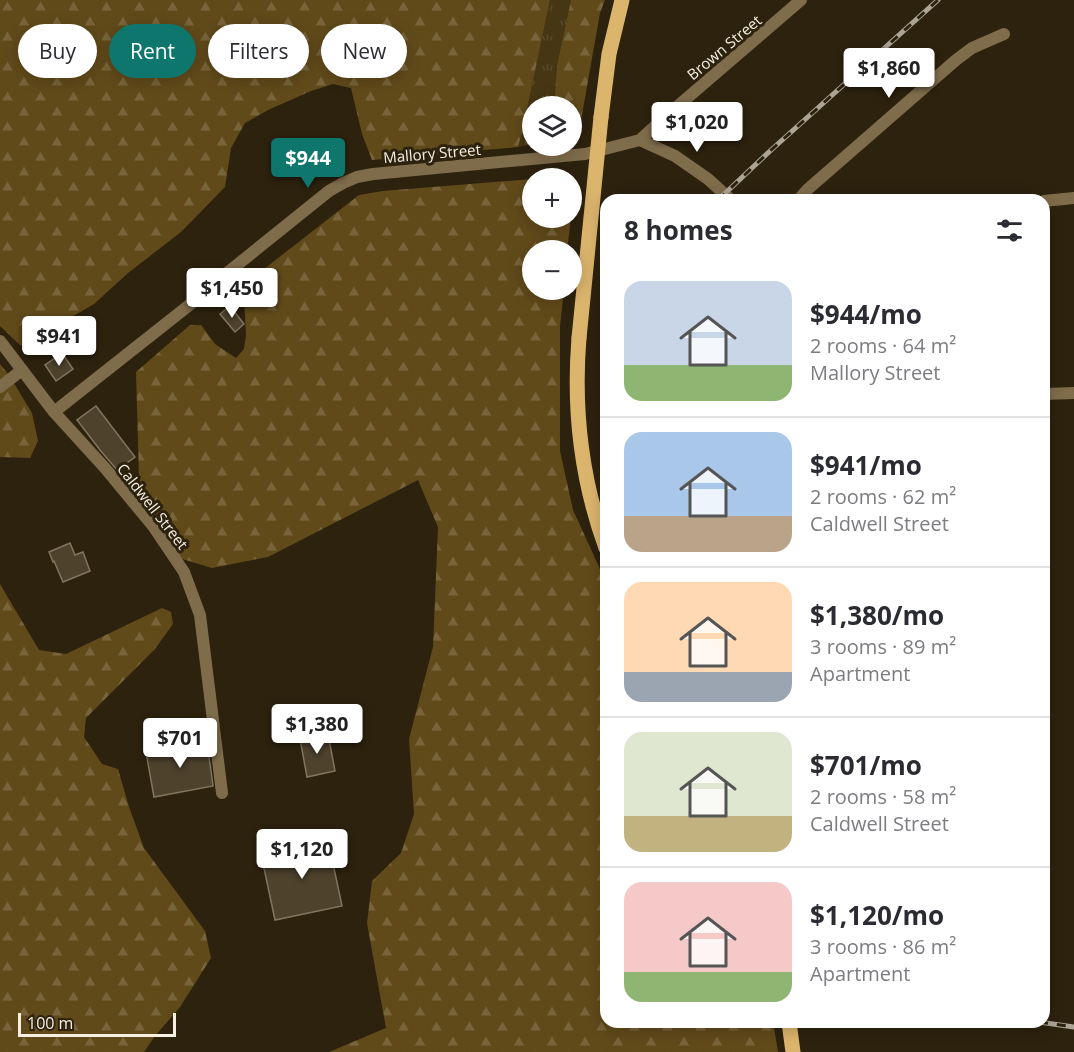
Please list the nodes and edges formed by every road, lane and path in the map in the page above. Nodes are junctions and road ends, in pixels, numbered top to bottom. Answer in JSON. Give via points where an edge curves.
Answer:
{"nodes":[{"id":1,"x":622,"y":0,"type":"edge"},
{"id":2,"x":801,"y":0,"type":"edge"},
{"id":3,"x":1004,"y":34,"type":"dead end"},
{"id":4,"x":640,"y":140,"type":"junction"},
{"id":5,"x":724,"y":194,"type":"edge"},
{"id":6,"x":803,"y":194,"type":"edge"},
{"id":7,"x":1074,"y":198,"type":"edge"},
{"id":8,"x":1050,"y":200,"type":"edge"},
{"id":9,"x":0,"y":341,"type":"edge"},
{"id":10,"x":22,"y":370,"type":"junction"},
{"id":11,"x":0,"y":387,"type":"edge"},
{"id":12,"x":1074,"y":393,"type":"edge"},
{"id":13,"x":1050,"y":394,"type":"edge"},
{"id":14,"x":54,"y":412,"type":"junction"},
{"id":15,"x":600,"y":532,"type":"edge"},
{"id":16,"x":222,"y":793,"type":"dead end"},
{"id":17,"x":790,"y":1028,"type":"edge"},
{"id":18,"x":793,"y":1052,"type":"edge"}],
"edges":[{"from":1,"to":15,"type":"main road","bridge":true,"via":[[609,54],[601,117],[577,384],[580,445]]},
{"from":2,"to":4,"type":"street","name":"Brown Street"},
{"from":3,"to":6,"type":"street","via":[[956,60]]},
{"from":4,"to":5,"type":"street","via":[[669,152]]},
{"from":4,"to":14,"type":"street","name":"Mallory Street","via":[[585,154],[373,174],[343,183]]},
{"from":7,"to":8,"type":"street"},
{"from":9,"to":10,"type":"street","name":"Caldwell Street"},
{"from":10,"to":11,"type":"street"},
{"from":10,"to":14,"type":"street","name":"Caldwell Street"},
{"from":12,"to":13,"type":"street"},
{"from":14,"to":16,"type":"street","name":"Caldwell Street","via":[[153,526],[184,572],[200,615]]},
{"from":17,"to":18,"type":"main road"}]}
